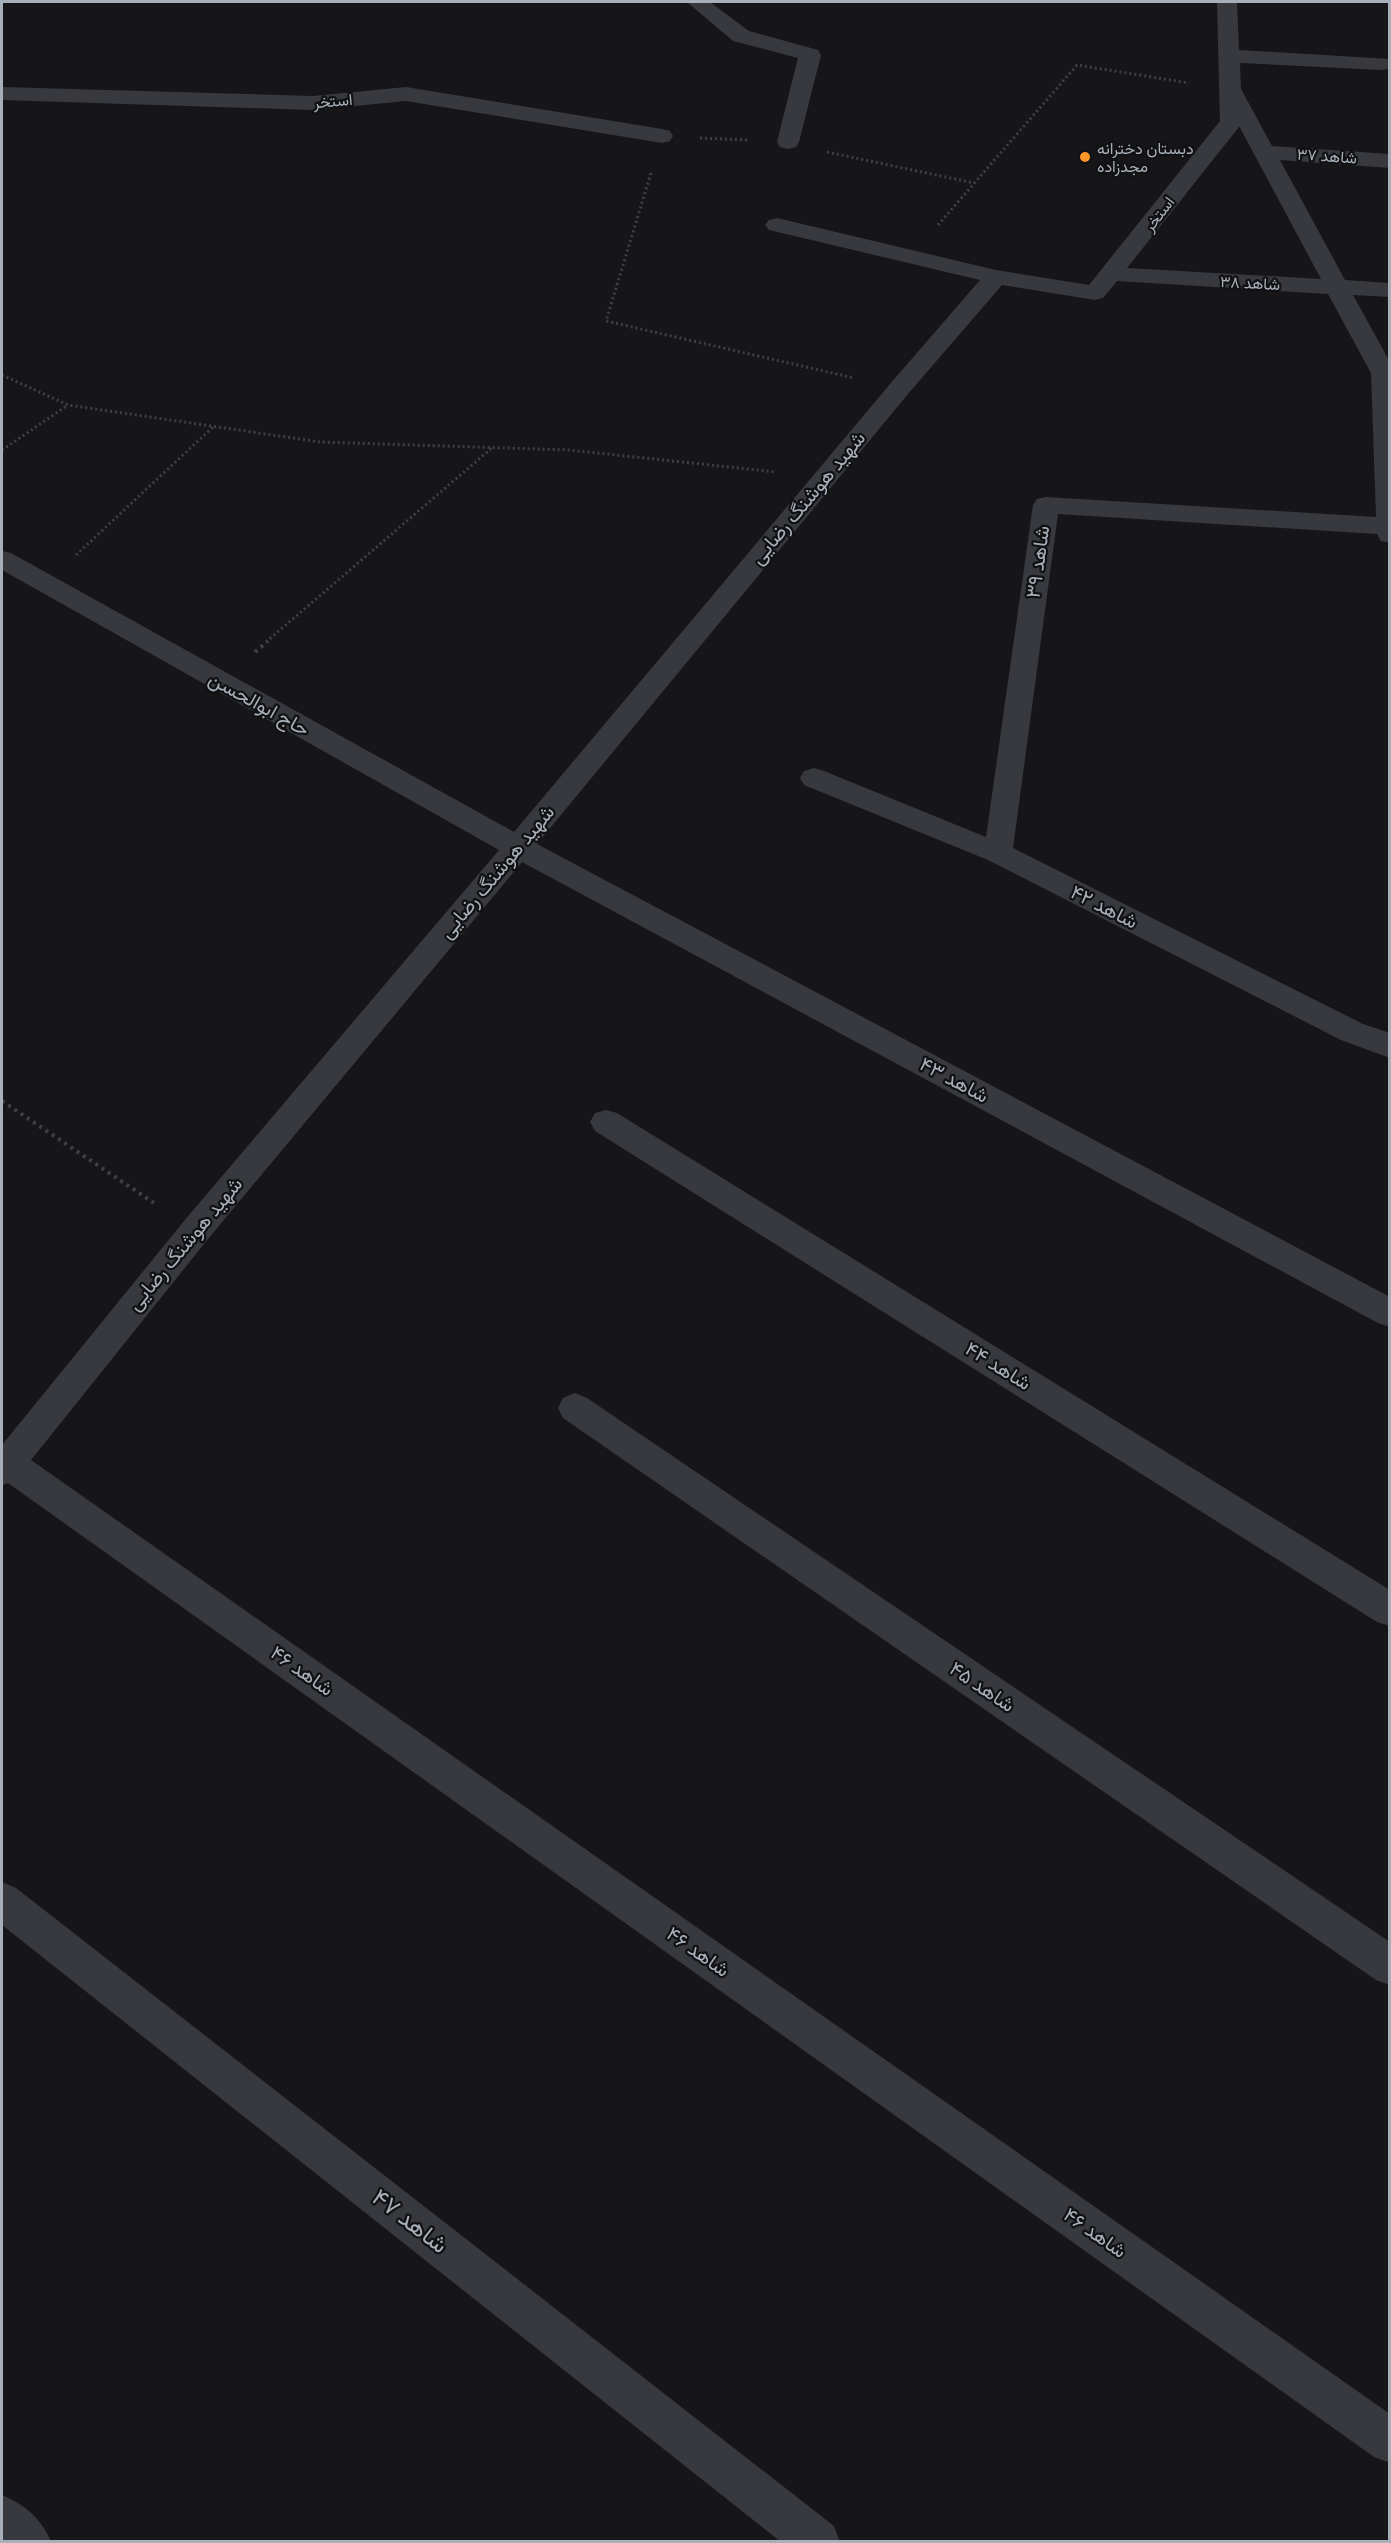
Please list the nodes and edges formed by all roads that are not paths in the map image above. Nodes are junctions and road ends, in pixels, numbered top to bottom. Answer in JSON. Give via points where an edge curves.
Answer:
{"nodes":[{"id":1,"x":697,"y":2,"type":"edge"},
{"id":2,"x":1227,"y":2,"type":"edge"},
{"id":3,"x":1229,"y":56,"type":"junction"},
{"id":4,"x":1382,"y":64,"type":"dead end"},
{"id":5,"x":1230,"y":90,"type":"junction"},
{"id":6,"x":2,"y":94,"type":"edge"},
{"id":7,"x":662,"y":136,"type":"dead end"},
{"id":8,"x":788,"y":142,"type":"dead end"},
{"id":9,"x":1264,"y":152,"type":"junction"},
{"id":10,"x":1389,"y":161,"type":"edge"},
{"id":11,"x":777,"y":225,"type":"dead end"},
{"id":12,"x":1111,"y":274,"type":"junction"},
{"id":13,"x":996,"y":277,"type":"junction"},
{"id":14,"x":1337,"y":288,"type":"junction"},
{"id":15,"x":1389,"y":290,"type":"edge"},
{"id":16,"x":1389,"y":529,"type":"edge"},
{"id":17,"x":2,"y":559,"type":"edge"},
{"id":18,"x":814,"y":778,"type":"dead end"},
{"id":19,"x":518,"y":847,"type":"junction"},
{"id":20,"x":998,"y":853,"type":"junction"},
{"id":21,"x":1389,"y":1046,"type":"edge"},
{"id":22,"x":606,"y":1122,"type":"dead end"},
{"id":23,"x":1389,"y":1312,"type":"edge"},
{"id":24,"x":575,"y":1408,"type":"dead end"},
{"id":25,"x":4,"y":1466,"type":"edge"},
{"id":26,"x":1389,"y":1610,"type":"edge"},
{"id":27,"x":2,"y":1901,"type":"edge"},
{"id":28,"x":1389,"y":1965,"type":"edge"},
{"id":29,"x":1389,"y":2441,"type":"edge"},
{"id":30,"x":2,"y":2517,"type":"edge"},
{"id":31,"x":29,"y":2541,"type":"edge"},
{"id":32,"x":818,"y":2541,"type":"edge"}],
"edges":[{"from":1,"to":8,"type":"street","via":[[741,36],[810,55]]},
{"from":2,"to":3,"type":"street","name":"استخر"},
{"from":3,"to":4,"type":"street"},
{"from":3,"to":5,"type":"street","name":"استخر"},
{"from":5,"to":9,"type":"street"},
{"from":5,"to":12,"type":"street","name":"استخر","via":[[1231,122]]},
{"from":6,"to":7,"type":"street","name":"استخر","via":[[313,103],[406,94]]},
{"from":9,"to":10,"type":"street","name":"شاهد ۳۷"},
{"from":9,"to":14,"type":"street"},
{"from":11,"to":13,"type":"street"},
{"from":12,"to":13,"type":"street","name":"استخر","via":[[1095,293]]},
{"from":12,"to":14,"type":"street","name":"شاهد ۳۸"},
{"from":13,"to":19,"type":"street","name":"شهید هوشنگ رضایی"},
{"from":14,"to":15,"type":"street","name":"شاهد ۳۸"},
{"from":14,"to":16,"type":"street","via":[[1383,373]]},
{"from":16,"to":20,"type":"street","name":"شاهد ۳۹","via":[[1046,505]]},
{"from":17,"to":19,"type":"street","name":"حاج ابوالحسن"},
{"from":18,"to":20,"type":"street","name":"شاهد ۴۲"},
{"from":19,"to":23,"type":"street","name":"شاهد ۴۳"},
{"from":19,"to":25,"type":"street","name":"شهید هوشنگ رضایی","via":[[195,1230]]},
{"from":20,"to":21,"type":"street","name":"شاهد ۴۲","via":[[1352,1032]]},
{"from":22,"to":26,"type":"street","name":"شاهد ۴۴"},
{"from":24,"to":28,"type":"street","name":"شاهد ۴۵"},
{"from":25,"to":29,"type":"street","name":"شاهد ۴۶"},
{"from":27,"to":32,"type":"street","name":"شاهد ۴۷"},
{"from":30,"to":31,"type":"street"}]}
